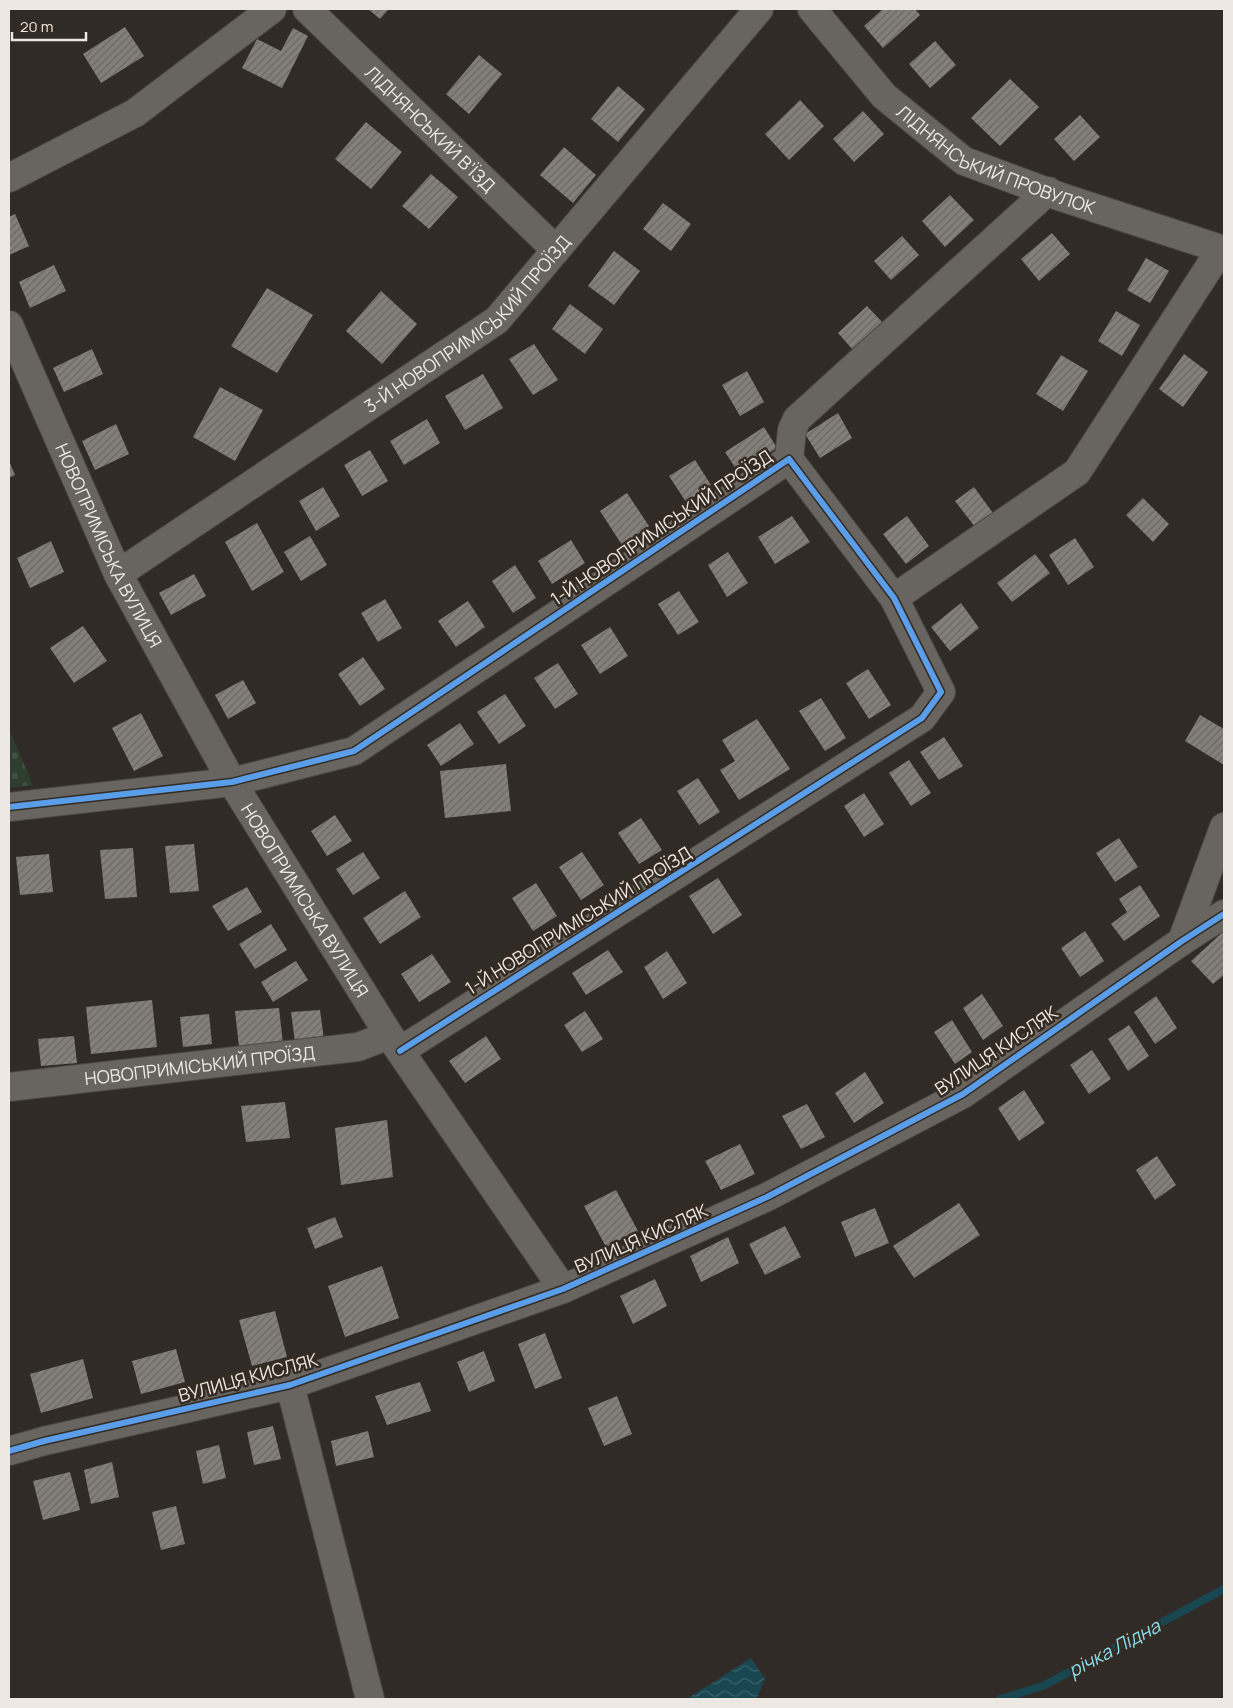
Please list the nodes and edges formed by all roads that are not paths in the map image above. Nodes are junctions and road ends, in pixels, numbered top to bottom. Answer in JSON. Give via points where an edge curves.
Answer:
{"nodes":[{"id":1,"x":272,"y":9,"type":"edge"},
{"id":2,"x":307,"y":9,"type":"edge"},
{"id":3,"x":758,"y":9,"type":"edge"},
{"id":4,"x":812,"y":9,"type":"edge"},
{"id":5,"x":9,"y":178,"type":"edge"},
{"id":6,"x":1048,"y":191,"type":"junction"},
{"id":7,"x":556,"y":250,"type":"junction"},
{"id":8,"x":1223,"y":250,"type":"edge"},
{"id":9,"x":9,"y":325,"type":"edge"},
{"id":10,"x":789,"y":459,"type":"junction"},
{"id":11,"x":118,"y":574,"type":"junction"},
{"id":12,"x":894,"y":598,"type":"junction"},
{"id":13,"x":232,"y":782,"type":"junction"},
{"id":14,"x":9,"y":807,"type":"edge"},
{"id":15,"x":1224,"y":827,"type":"edge"},
{"id":16,"x":1224,"y":914,"type":"edge"},
{"id":17,"x":1182,"y":941,"type":"junction"},
{"id":18,"x":394,"y":1043,"type":"junction"},
{"id":19,"x":9,"y":1087,"type":"edge"},
{"id":20,"x":563,"y":1289,"type":"junction"},
{"id":21,"x":290,"y":1385,"type":"junction"},
{"id":22,"x":9,"y":1451,"type":"edge"},
{"id":23,"x":370,"y":1699,"type":"edge"}],
"edges":[{"from":1,"to":5,"type":"street","via":[[135,113]]},
{"from":2,"to":7,"type":"street","name":"ЛІДНЯНСЬКИЙ В’ЇЗД"},
{"from":3,"to":7,"type":"street","name":"3-Й НОВОПРИМІСЬКИЙ ПРОЇЗД"},
{"from":4,"to":6,"type":"street","name":"ЛІДНЯНСЬКИЙ ПРОВУЛОК","via":[[884,96],[964,161]]},
{"from":6,"to":8,"type":"street","name":"ЛІДНЯНСЬКИЙ ПРОВУЛОК"},
{"from":6,"to":10,"type":"street","name":"1-Й НОВОПРИМІСЬКИЙ ПРОЇЗД","via":[[797,419],[792,430]]},
{"from":7,"to":11,"type":"street","name":"3-Й НОВОПРИМІСЬКИЙ ПРОЇЗД","via":[[497,320]]},
{"from":8,"to":12,"type":"street","via":[[1077,472]]},
{"from":9,"to":11,"type":"street","name":"НОВОПРИМІСЬКА ВУЛИЦЯ"},
{"from":10,"to":12,"type":"street","name":"1-Й НОВОПРИМІСЬКИЙ ПРОЇЗД"},
{"from":10,"to":13,"type":"street","name":"1-Й НОВОПРИМІСЬКИЙ ПРОЇЗД","via":[[354,751]]},
{"from":11,"to":13,"type":"street","name":"НОВОПРИМІСЬКА ВУЛИЦЯ"},
{"from":12,"to":18,"type":"street","name":"1-Й НОВОПРИМІСЬКИЙ ПРОЇЗД","via":[[941,692],[922,718]]},
{"from":13,"to":14,"type":"street","name":"1-Й НОВОПРИМІСЬКИЙ ПРОЇЗД"},
{"from":13,"to":18,"type":"street","name":"НОВОПРИМІСЬКА ВУЛИЦЯ"},
{"from":15,"to":17,"type":"street"},
{"from":16,"to":17,"type":"street","name":"ВУЛИЦЯ КИСЛЯК"},
{"from":17,"to":20,"type":"street","name":"ВУЛИЦЯ КИСЛЯК","via":[[963,1094],[767,1197]]},
{"from":18,"to":19,"type":"street","name":"НОВОПРИМІСЬКИЙ ПРОЇЗД"},
{"from":18,"to":20,"type":"street","name":"НОВОПРИМІСЬКА ВУЛИЦЯ"},
{"from":20,"to":21,"type":"street","name":"ВУЛИЦЯ КИСЛЯК"},
{"from":21,"to":22,"type":"street","name":"ВУЛИЦЯ КИСЛЯК"},
{"from":21,"to":23,"type":"street"}]}
